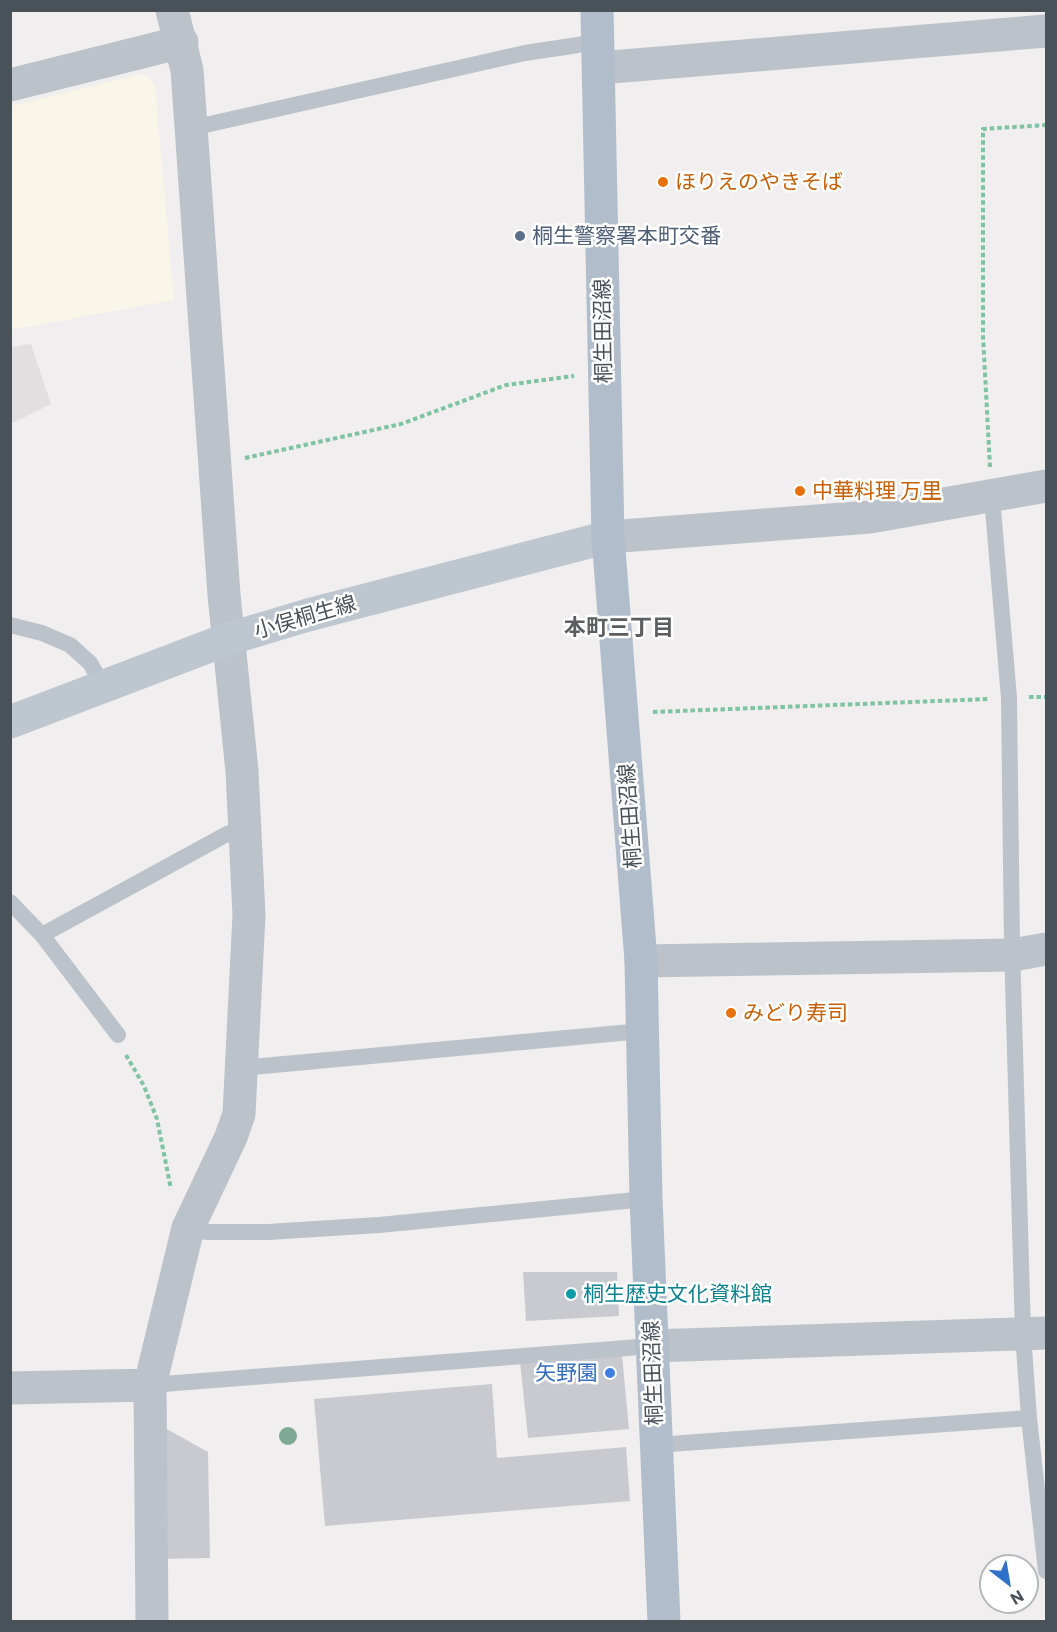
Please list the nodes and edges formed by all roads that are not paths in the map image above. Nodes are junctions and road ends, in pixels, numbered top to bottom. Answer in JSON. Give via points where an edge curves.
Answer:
{"nodes":[{"id":1,"x":172,"y":10,"type":"edge"},
{"id":2,"x":1047,"y":31,"type":"edge"},
{"id":3,"x":598,"y":40,"type":"edge"},
{"id":4,"x":182,"y":42,"type":"junction"},
{"id":5,"x":10,"y":85,"type":"edge"},
{"id":6,"x":192,"y":128,"type":"junction"},
{"id":7,"x":1047,"y":486,"type":"edge"},
{"id":8,"x":992,"y":497,"type":"junction"},
{"id":9,"x":608,"y":537,"type":"junction"},
{"id":10,"x":10,"y":625,"type":"edge"},
{"id":11,"x":228,"y":639,"type":"junction"},
{"id":12,"x":104,"y":687,"type":"junction"},
{"id":13,"x":10,"y":722,"type":"edge"},
{"id":14,"x":245,"y":829,"type":"junction"},
{"id":15,"x":10,"y":902,"type":"edge"},
{"id":16,"x":42,"y":935,"type":"junction"},
{"id":17,"x":1047,"y":949,"type":"edge"},
{"id":18,"x":1013,"y":955,"type":"junction"},
{"id":19,"x":641,"y":961,"type":"junction"},
{"id":20,"x":642,"y":1031,"type":"junction"},
{"id":21,"x":118,"y":1035,"type":"road end"},
{"id":22,"x":242,"y":1068,"type":"junction"},
{"id":23,"x":646,"y":1199,"type":"junction"},
{"id":24,"x":188,"y":1228,"type":"junction"},
{"id":25,"x":1035,"y":1333,"type":"edge"},
{"id":26,"x":652,"y":1346,"type":"junction"},
{"id":27,"x":150,"y":1384,"type":"junction"},
{"id":28,"x":10,"y":1388,"type":"edge"},
{"id":29,"x":1029,"y":1418,"type":"junction"},
{"id":30,"x":656,"y":1445,"type":"junction"},
{"id":31,"x":1047,"y":1571,"type":"edge"},
{"id":32,"x":152,"y":1622,"type":"edge"},
{"id":33,"x":664,"y":1622,"type":"edge"}],
"edges":[{"from":1,"to":4,"type":"street"},
{"from":2,"to":3,"type":"street"},
{"from":3,"to":6,"type":"lane"},
{"from":3,"to":9,"type":"main road","name":"桐生田沼線"},
{"from":4,"to":5,"type":"street"},
{"from":4,"to":6,"type":"street"},
{"from":6,"to":11,"type":"street"},
{"from":7,"to":8,"type":"street"},
{"from":8,"to":9,"type":"street","via":[[870,517]]},
{"from":8,"to":18,"type":"lane","via":[[1009,698]]},
{"from":9,"to":11,"type":"main road","name":"小俣桐生線"},
{"from":9,"to":19,"type":"main road","name":"桐生田沼線"},
{"from":10,"to":12,"type":"lane","via":[[70,645],[90,663]]},
{"from":11,"to":12,"type":"main road","name":"小俣桐生線"},
{"from":11,"to":14,"type":"street"},
{"from":12,"to":13,"type":"main road","name":"小俣桐生線"},
{"from":14,"to":16,"type":"lane","via":[[227,834]]},
{"from":14,"to":22,"type":"street","via":[[249,915]]},
{"from":15,"to":16,"type":"lane"},
{"from":16,"to":21,"type":"lane"},
{"from":17,"to":18,"type":"street"},
{"from":18,"to":19,"type":"street"},
{"from":18,"to":25,"type":"lane"},
{"from":19,"to":20,"type":"main road","name":"桐生田沼線"},
{"from":20,"to":22,"type":"lane"},
{"from":20,"to":23,"type":"main road","name":"桐生田沼線"},
{"from":22,"to":24,"type":"street","via":[[236,1126]]},
{"from":23,"to":24,"type":"lane","via":[[357,1227],[247,1232]]},
{"from":23,"to":26,"type":"main road","name":"桐生田沼線"},
{"from":24,"to":27,"type":"street"},
{"from":25,"to":26,"type":"street"},
{"from":25,"to":29,"type":"lane"},
{"from":26,"to":27,"type":"lane"},
{"from":26,"to":30,"type":"main road","name":"桐生田沼線"},
{"from":27,"to":28,"type":"street"},
{"from":27,"to":32,"type":"street"},
{"from":29,"to":30,"type":"lane"},
{"from":29,"to":31,"type":"lane"},
{"from":30,"to":33,"type":"main road","name":"桐生田沼線"}]}
